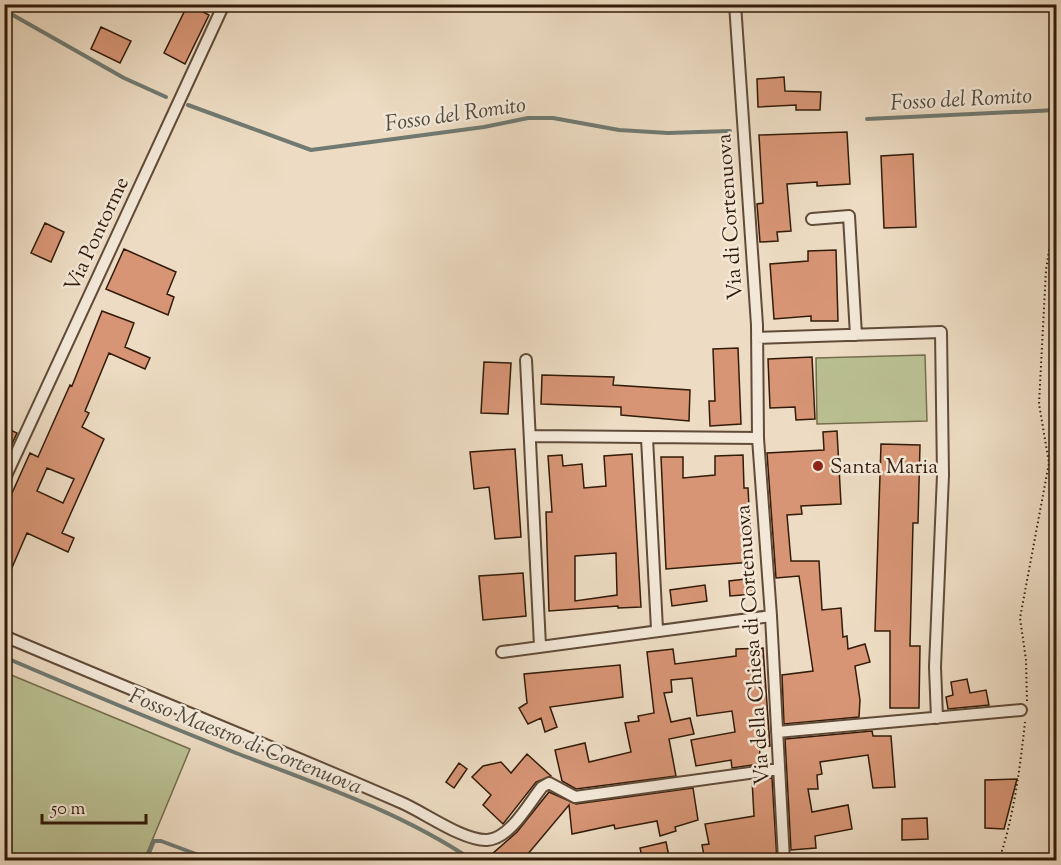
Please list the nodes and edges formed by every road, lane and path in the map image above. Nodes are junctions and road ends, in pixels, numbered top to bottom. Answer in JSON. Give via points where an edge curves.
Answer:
{"nodes":[{"id":1,"x":224,"y":4,"type":"edge"},
{"id":2,"x":735,"y":4,"type":"edge"},
{"id":3,"x":1056,"y":205,"type":"edge"},
{"id":4,"x":812,"y":219,"type":"dead end"},
{"id":5,"x":856,"y":335,"type":"junction"},
{"id":6,"x":757,"y":339,"type":"junction"},
{"id":7,"x":526,"y":360,"type":"dead end"},
{"id":8,"x":758,"y":432,"type":"junction"},
{"id":9,"x":532,"y":436,"type":"junction"},
{"id":10,"x":647,"y":438,"type":"junction"},
{"id":11,"x":4,"y":480,"type":"edge"},
{"id":12,"x":771,"y":616,"type":"junction"},
{"id":13,"x":657,"y":629,"type":"junction"},
{"id":14,"x":4,"y":636,"type":"edge"},
{"id":15,"x":540,"y":646,"type":"junction"},
{"id":16,"x":502,"y":652,"type":"dead end"},
{"id":17,"x":1024,"y":712,"type":"junction"},
{"id":18,"x":937,"y":718,"type":"junction"},
{"id":19,"x":777,"y":732,"type":"junction"},
{"id":20,"x":779,"y":769,"type":"junction"},
{"id":21,"x":901,"y":860,"type":"edge"},
{"id":22,"x":784,"y":861,"type":"edge"},
{"id":23,"x":893,"y":861,"type":"edge"},
{"id":24,"x":999,"y":861,"type":"edge"}],
"edges":[{"from":1,"to":11,"type":"street","name":"Via Pontorme"},
{"from":2,"to":6,"type":"street","name":"Via di Cortenuova"},
{"from":3,"to":17,"type":"path","via":[[1046,270],[1039,404],[1049,463],[1020,618],[1026,660]]},
{"from":4,"to":5,"type":"street","via":[[849,216]]},
{"from":5,"to":6,"type":"street"},
{"from":5,"to":18,"type":"street","via":[[941,332],[943,475],[935,667]]},
{"from":6,"to":8,"type":"street","name":"Via di Cortenuova"},
{"from":7,"to":9,"type":"street"},
{"from":8,"to":10,"type":"street"},
{"from":8,"to":12,"type":"street","name":"Via della Chiesa di Cortenuova"},
{"from":9,"to":10,"type":"street"},
{"from":9,"to":15,"type":"street"},
{"from":10,"to":13,"type":"street"},
{"from":12,"to":13,"type":"street"},
{"from":12,"to":19,"type":"street","name":"Via della Chiesa di Cortenuova"},
{"from":13,"to":15,"type":"street"},
{"from":14,"to":20,"type":"street","via":[[401,802],[470,837],[499,837],[549,783],[575,797]]},
{"from":15,"to":16,"type":"street"},
{"from":17,"to":18,"type":"street"},
{"from":17,"to":24,"type":"path","via":[[1021,764]]},
{"from":18,"to":19,"type":"street"},
{"from":19,"to":20,"type":"street","name":"Via della Chiesa di Cortenuova"},
{"from":20,"to":22,"type":"street","name":"Via della Chiesa di Cortenuova"},
{"from":21,"to":23,"type":"street"}]}
